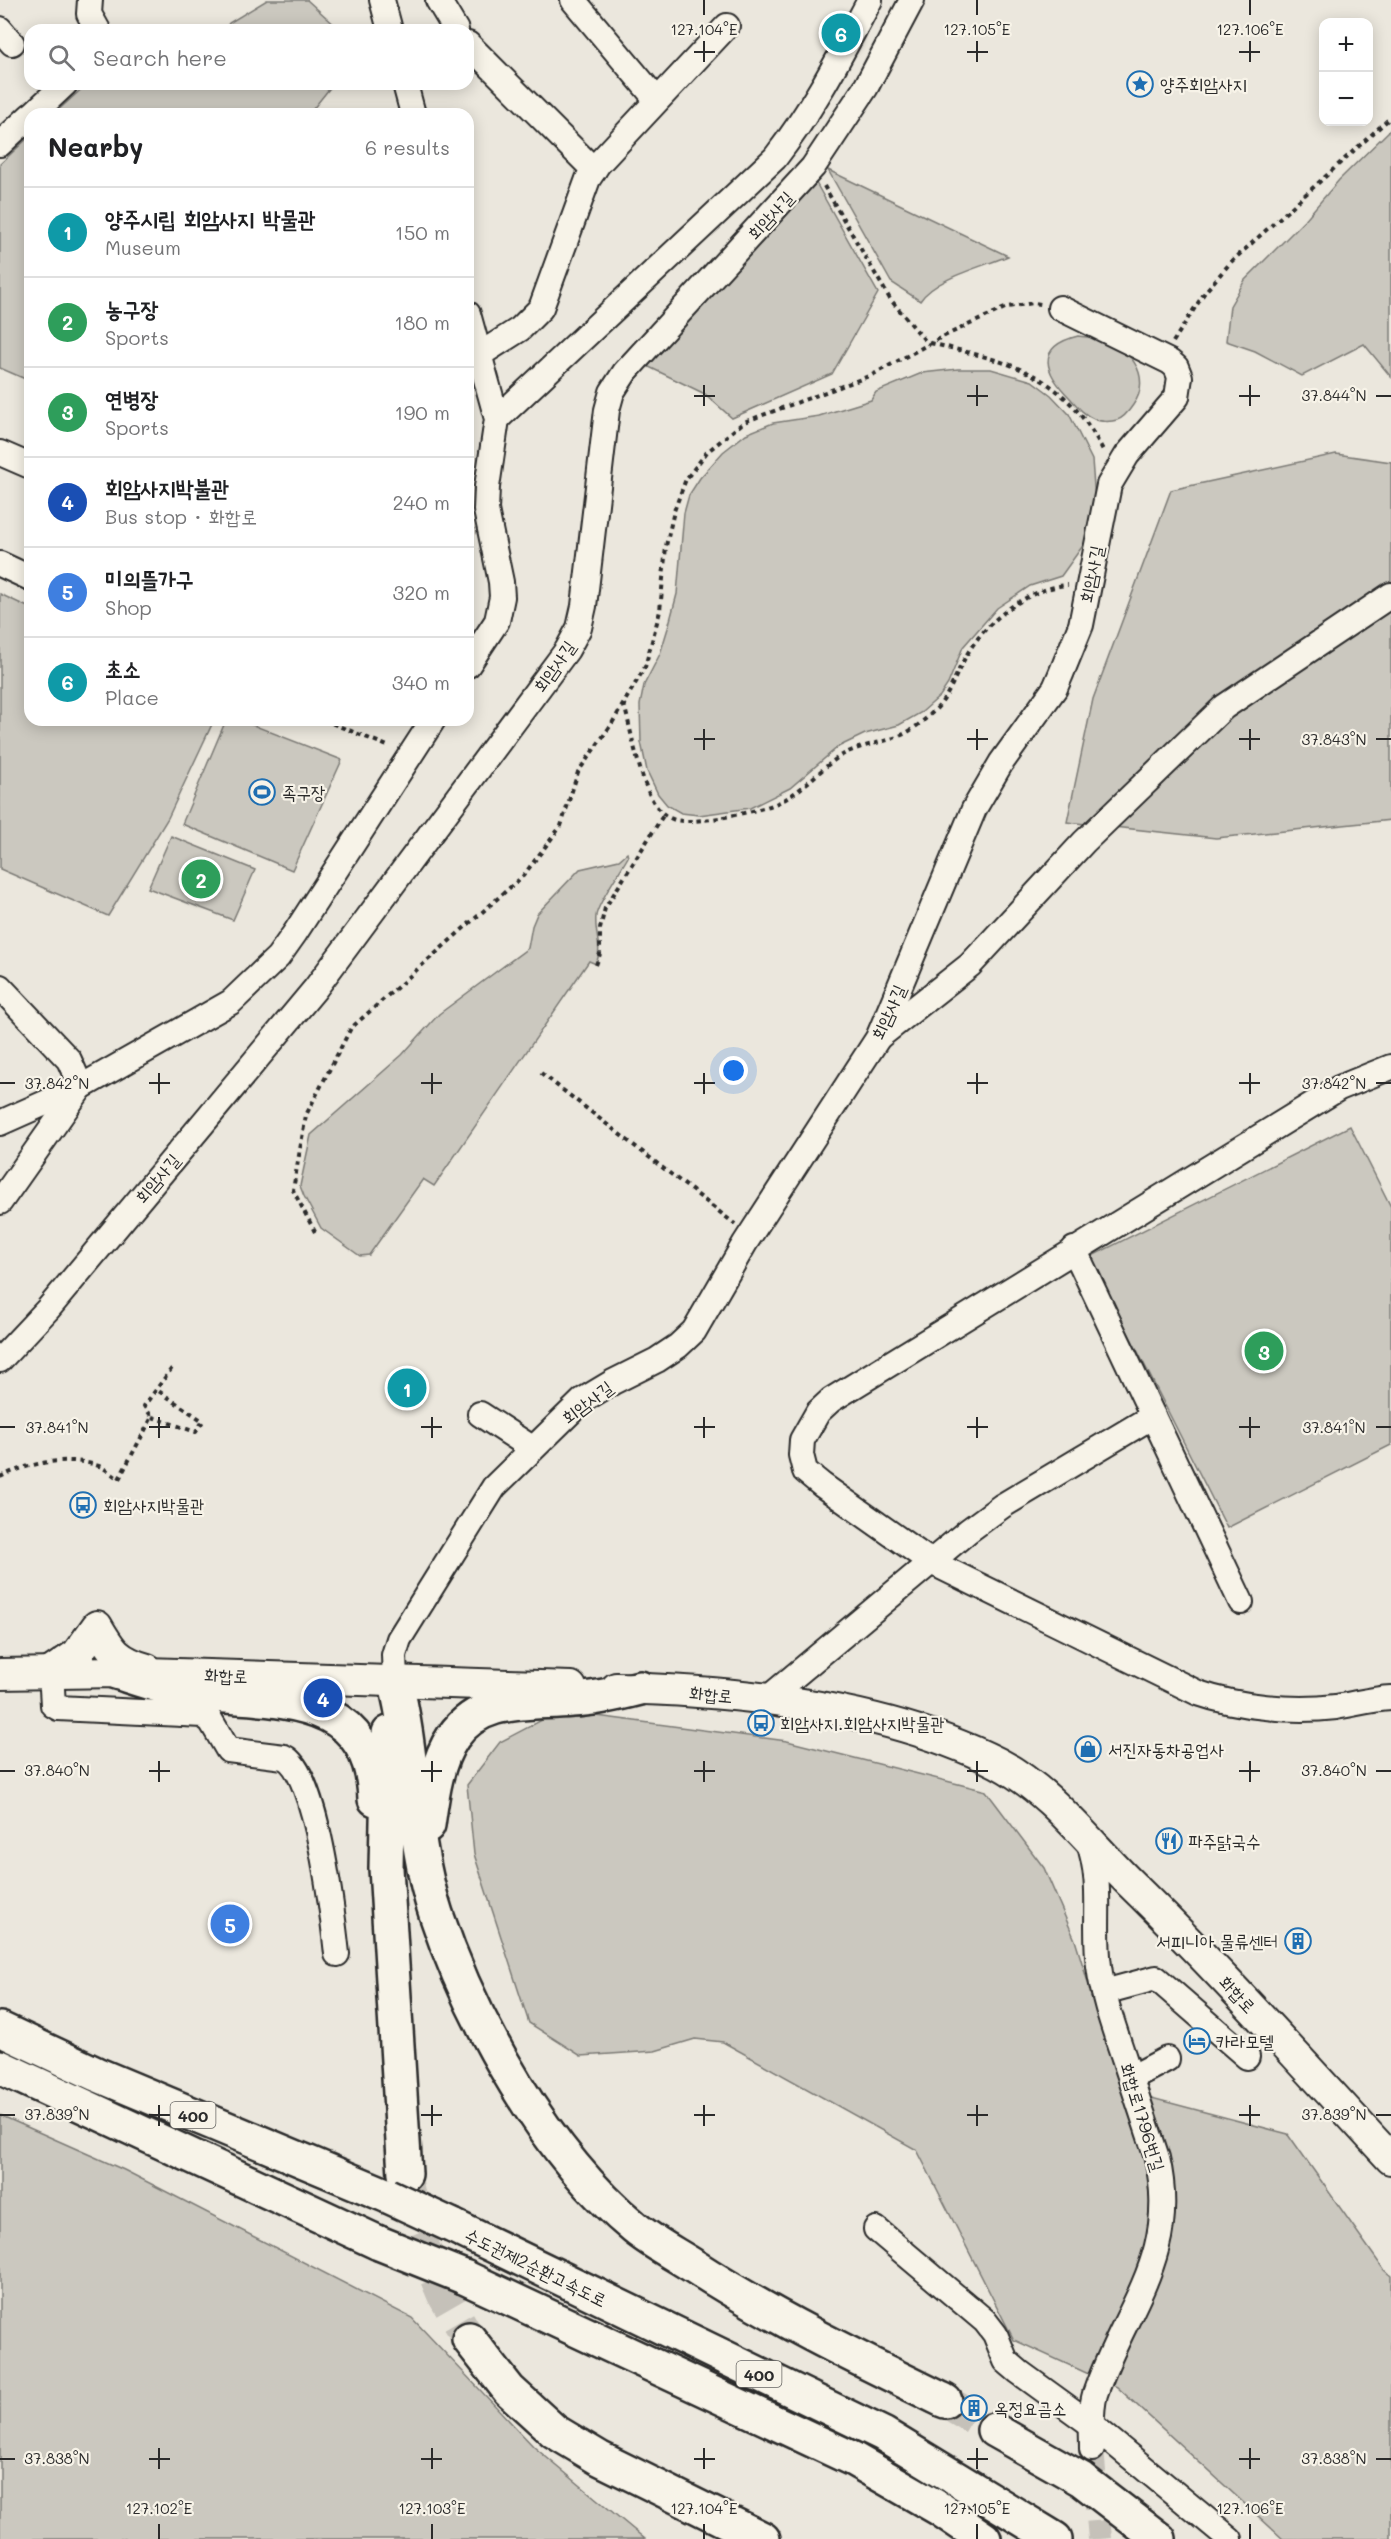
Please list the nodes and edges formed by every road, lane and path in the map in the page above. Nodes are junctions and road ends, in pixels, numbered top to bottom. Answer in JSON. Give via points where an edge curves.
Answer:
{"nodes":[{"id":1,"x":90,"y":0,"type":"edge"},
{"id":2,"x":382,"y":0,"type":"edge"},
{"id":3,"x":438,"y":0,"type":"edge"},
{"id":4,"x":573,"y":0,"type":"edge"},
{"id":5,"x":912,"y":0,"type":"edge"},
{"id":6,"x":864,"y":4,"type":"edge"},
{"id":7,"x":95,"y":24,"type":"edge"},
{"id":8,"x":388,"y":24,"type":"edge"},
{"id":9,"x":452,"y":24,"type":"edge"},
{"id":10,"x":727,"y":26,"type":"dead end"},
{"id":11,"x":474,"y":50,"type":"edge"},
{"id":12,"x":58,"y":90,"type":"edge"},
{"id":13,"x":407,"y":90,"type":"edge"},
{"id":14,"x":657,"y":100,"type":"junction"},
{"id":15,"x":39,"y":108,"type":"edge"},
{"id":16,"x":411,"y":108,"type":"edge"},
{"id":17,"x":1391,"y":117,"type":"edge"},
{"id":18,"x":24,"y":122,"type":"edge"},
{"id":19,"x":0,"y":144,"type":"edge"},
{"id":20,"x":813,"y":167,"type":"junction"},
{"id":21,"x":594,"y":170,"type":"junction"},
{"id":22,"x":1060,"y":308,"type":"joint"},
{"id":23,"x":929,"y":344,"type":"junction"},
{"id":24,"x":474,"y":348,"type":"edge"},
{"id":25,"x":1163,"y":358,"type":"junction"},
{"id":26,"x":478,"y":371,"type":"edge"},
{"id":27,"x":497,"y":419,"type":"junction"},
{"id":28,"x":0,"y":453,"type":"edge"},
{"id":29,"x":24,"y":463,"type":"edge"},
{"id":30,"x":1114,"y":474,"type":"junction"},
{"id":31,"x":0,"y":564,"type":"edge"},
{"id":32,"x":24,"y":575,"type":"edge"},
{"id":33,"x":1089,"y":583,"type":"junction"},
{"id":34,"x":1391,"y":595,"type":"edge"},
{"id":35,"x":474,"y":656,"type":"edge"},
{"id":36,"x":624,"y":703,"type":"junction"},
{"id":37,"x":339,"y":726,"type":"edge"},
{"id":38,"x":427,"y":726,"type":"edge"},
{"id":39,"x":411,"y":755,"type":"junction"},
{"id":40,"x":664,"y":814,"type":"junction"},
{"id":41,"x":597,"y":965,"type":"dead end"},
{"id":42,"x":0,"y":987,"type":"edge"},
{"id":43,"x":878,"y":1038,"type":"junction"},
{"id":44,"x":1391,"y":1066,"type":"edge"},
{"id":45,"x":541,"y":1073,"type":"dead end"},
{"id":46,"x":81,"y":1087,"type":"junction"},
{"id":47,"x":0,"y":1123,"type":"edge"},
{"id":48,"x":0,"y":1202,"type":"edge"},
{"id":49,"x":315,"y":1232,"type":"dead end"},
{"id":50,"x":750,"y":1236,"type":"junction"},
{"id":51,"x":1074,"y":1249,"type":"junction"},
{"id":52,"x":0,"y":1360,"type":"edge"},
{"id":53,"x":172,"y":1368,"type":"dead end"},
{"id":54,"x":157,"y":1390,"type":"junction"},
{"id":55,"x":480,"y":1413,"type":"dead end"},
{"id":56,"x":1153,"y":1416,"type":"junction"},
{"id":57,"x":152,"y":1417,"type":"junction"},
{"id":58,"x":532,"y":1448,"type":"junction"},
{"id":59,"x":0,"y":1476,"type":"edge"},
{"id":60,"x":931,"y":1562,"type":"junction"},
{"id":61,"x":1241,"y":1602,"type":"dead end"},
{"id":62,"x":51,"y":1672,"type":"junction"},
{"id":63,"x":116,"y":1672,"type":"junction"},
{"id":64,"x":0,"y":1674,"type":"edge"},
{"id":65,"x":162,"y":1674,"type":"junction"},
{"id":66,"x":395,"y":1680,"type":"junction"},
{"id":67,"x":1391,"y":1680,"type":"edge"},
{"id":68,"x":640,"y":1688,"type":"junction"},
{"id":69,"x":1381,"y":1698,"type":"edge"},
{"id":70,"x":768,"y":1699,"type":"junction"},
{"id":71,"x":424,"y":1866,"type":"junction"},
{"id":72,"x":386,"y":1868,"type":"junction"},
{"id":73,"x":1113,"y":1881,"type":"junction"},
{"id":74,"x":337,"y":1954,"type":"dead end"},
{"id":75,"x":1104,"y":1992,"type":"junction"},
{"id":76,"x":0,"y":2029,"type":"edge"},
{"id":77,"x":1248,"y":2057,"type":"dead end"},
{"id":78,"x":1167,"y":2059,"type":"dead end"},
{"id":79,"x":0,"y":2067,"type":"edge"},
{"id":80,"x":1131,"y":2078,"type":"junction"},
{"id":81,"x":1391,"y":2159,"type":"edge"},
{"id":82,"x":397,"y":2185,"type":"junction"},
{"id":83,"x":876,"y":2229,"type":"dead end"},
{"id":84,"x":469,"y":2339,"type":"tunnel mouth"},
{"id":85,"x":945,"y":2401,"type":"tunnel mouth"},
{"id":86,"x":994,"y":2430,"type":"tunnel mouth"},
{"id":87,"x":1092,"y":2437,"type":"junction"},
{"id":88,"x":763,"y":2539,"type":"edge"},
{"id":89,"x":984,"y":2539,"type":"edge"},
{"id":90,"x":1055,"y":2539,"type":"edge"},
{"id":91,"x":1159,"y":2539,"type":"edge"},
{"id":92,"x":1230,"y":2539,"type":"edge"}],
"edges":[{"from":1,"to":7,"type":"street","via":[[89,14]]},
{"from":2,"to":8,"type":"street"},
{"from":3,"to":9,"type":"street"},
{"from":4,"to":14,"type":"street"},
{"from":5,"to":20,"type":"street","name":"회암사길","via":[[866,87]]},
{"from":6,"to":27,"type":"street","via":[[822,92],[775,158]]},
{"from":10,"to":14,"type":"street"},
{"from":11,"to":21,"type":"street"},
{"from":12,"to":15,"type":"street"},
{"from":13,"to":16,"type":"street"},
{"from":14,"to":21,"type":"street"},
{"from":17,"to":25,"type":"path","via":[[1231,262],[1206,292]]},
{"from":18,"to":19,"type":"street"},
{"from":20,"to":23,"type":"path","via":[[890,299]]},
{"from":20,"to":52,"type":"street","name":"회암사길","via":[[625,372],[612,392],[584,606],[579,628],[567,650],[315,989],[48,1309]]},
{"from":21,"to":26,"type":"street","via":[[541,308]]},
{"from":22,"to":23,"type":"path","via":[[1035,303],[1007,307]]},
{"from":22,"to":25,"type":"street","name":"회암사길"},
{"from":23,"to":30,"type":"path","via":[[991,358],[1040,378],[1073,407],[1094,433]]},
{"from":23,"to":36,"type":"path","via":[[873,375],[744,422],[707,452],[686,480],[674,512],[666,546],[660,611],[645,667]]},
{"from":24,"to":26,"type":"street"},
{"from":25,"to":30,"type":"street","name":"회암사길","via":[[1176,367],[1180,377],[1177,397]]},
{"from":26,"to":27,"type":"street"},
{"from":27,"to":35,"type":"street","via":[[486,510],[502,597],[497,621]]},
{"from":28,"to":29,"type":"street"},
{"from":30,"to":33,"type":"street","name":"회암사길"},
{"from":31,"to":32,"type":"street"},
{"from":33,"to":40,"type":"path","via":[[1045,589],[998,618],[974,644],[945,698],[902,736],[840,756],[782,801],[755,811],[687,820],[675,820]]},
{"from":33,"to":43,"type":"street","name":"회암사길","via":[[1081,625],[1062,674],[974,809]]},
{"from":34,"to":43,"type":"street","via":[[1224,707],[1084,842],[970,965]]},
{"from":36,"to":40,"type":"path","via":[[648,791]]},
{"from":36,"to":49,"type":"path","via":[[578,772],[561,826],[523,876],[351,1028],[306,1115],[293,1190]]},
{"from":37,"to":39,"type":"path"},
{"from":38,"to":39,"type":"street"},
{"from":39,"to":46,"type":"street","via":[[295,933],[260,976],[231,1002]]},
{"from":40,"to":41,"type":"path","via":[[606,908]]},
{"from":42,"to":46,"type":"street","via":[[69,1060]]},
{"from":43,"to":50,"type":"street","name":"회암사길"},
{"from":44,"to":51,"type":"street","via":[[1339,1088]]},
{"from":45,"to":50,"type":"path"},
{"from":46,"to":47,"type":"street"},
{"from":46,"to":48,"type":"street"},
{"from":50,"to":58,"type":"street","name":"회암사길","via":[[694,1331],[678,1346],[583,1400]]},
{"from":51,"to":56,"type":"street"},
{"from":51,"to":60,"type":"street","via":[[831,1400],[818,1412],[802,1440],[805,1471]]},
{"from":53,"to":54,"type":"path"},
{"from":54,"to":57,"type":"path","via":[[144,1406]]},
{"from":54,"to":57,"type":"path","via":[[203,1421],[196,1432]]},
{"from":55,"to":58,"type":"street"},
{"from":56,"to":60,"type":"street","via":[[1002,1506]]},
{"from":56,"to":61,"type":"street"},
{"from":57,"to":59,"type":"path","via":[[119,1479],[99,1466],[63,1461]]},
{"from":58,"to":66,"type":"street","name":"회암사길","via":[[494,1487],[399,1639],[394,1655]]},
{"from":60,"to":69,"type":"street","via":[[1198,1693],[1220,1700],[1275,1707],[1336,1707]]},
{"from":60,"to":70,"type":"street"},
{"from":62,"to":63,"type":"main road","name":"화합로"},
{"from":62,"to":64,"type":"main road","name":"화합로"},
{"from":62,"to":65,"type":"main road","via":[[77,1654],[97,1626],[119,1658]]},
{"from":62,"to":74,"type":"street","via":[[52,1700],[58,1708],[203,1715],[211,1721],[228,1750],[291,1760],[300,1774],[323,1850]]},
{"from":63,"to":65,"type":"main road","name":"화합로"},
{"from":63,"to":72,"type":"highway","via":[[179,1691],[284,1701],[337,1720],[358,1740],[371,1770],[377,1833]]},
{"from":65,"to":66,"type":"main road","name":"화합로"},
{"from":66,"to":68,"type":"main road","name":"화합로"},
{"from":66,"to":71,"type":"highway","via":[[404,1715]]},
{"from":66,"to":72,"type":"highway","via":[[389,1732]]},
{"from":67,"to":69,"type":"street"},
{"from":68,"to":70,"type":"main road","name":"화합로"},
{"from":68,"to":71,"type":"highway","via":[[574,1700],[505,1703],[469,1721],[454,1736],[435,1782]]},
{"from":70,"to":73,"type":"main road","name":"화합로","via":[[847,1712],[947,1741],[999,1764],[1025,1781],[1088,1838]]},
{"from":71,"to":85,"type":"highway","via":[[436,1914],[454,1961],[508,2073],[536,2116],[601,2196],[636,2229],[737,2294]]},
{"from":72,"to":82,"type":"highway"},
{"from":73,"to":75,"type":"street","name":"화합로1796번길","via":[[1099,1964]]},
{"from":73,"to":81,"type":"main road","name":"화합로","via":[[1182,1934]]},
{"from":75,"to":77,"type":"street","via":[[1156,1978]]},
{"from":75,"to":80,"type":"street","name":"화합로1796번길"},
{"from":76,"to":82,"type":"highway","name":"수도권제2순환고속도로","number":"400","via":[[96,2074]]},
{"from":78,"to":80,"type":"street"},
{"from":79,"to":89,"type":"highway","number":"400","bridge":true,"via":[[853,2459]]},
{"from":80,"to":87,"type":"street","name":"화합로1796번길","via":[[1158,2158],[1163,2215],[1155,2258],[1095,2395]]},
{"from":82,"to":90,"type":"highway","name":"수도권제2순환고속도로","number":"400","bridge":true,"via":[[453,2226],[883,2434]]},
{"from":83,"to":87,"type":"street","via":[[985,2321],[1006,2361]]},
{"from":84,"to":88,"type":"highway","via":[[509,2390],[554,2431],[599,2458]]},
{"from":86,"to":91,"type":"highway","via":[[1081,2479]]},
{"from":87,"to":92,"type":"street"}]}
